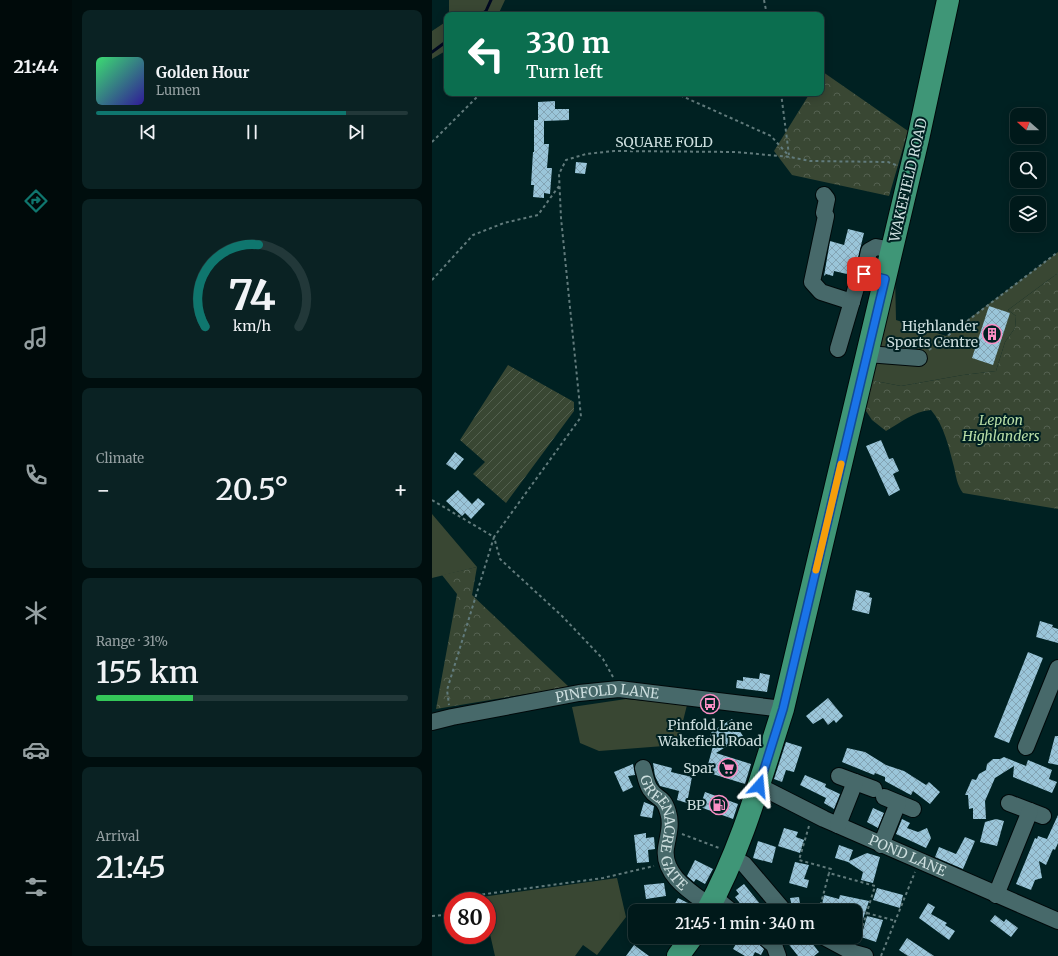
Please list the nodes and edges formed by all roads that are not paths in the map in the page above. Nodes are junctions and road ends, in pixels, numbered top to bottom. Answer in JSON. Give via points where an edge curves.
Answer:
{"nodes":[{"id":1,"x":948,"y":0,"type":"edge"},
{"id":2,"x":824,"y":195,"type":"dead end"},
{"id":3,"x":875,"y":277,"type":"junction"},
{"id":4,"x":852,"y":302,"type":"junction"},
{"id":5,"x":838,"y":349,"type":"dead end"},
{"id":6,"x":867,"y":354,"type":"junction"},
{"id":7,"x":919,"y":358,"type":"road end"},
{"id":8,"x":1058,"y":668,"type":"edge"},
{"id":9,"x":1052,"y":698,"type":"edge"},
{"id":10,"x":783,"y":709,"type":"junction"},
{"id":11,"x":432,"y":722,"type":"edge"},
{"id":12,"x":1026,"y":748,"type":"dead end"},
{"id":13,"x":643,"y":768,"type":"dead end"},
{"id":14,"x":839,"y":776,"type":"dead end"},
{"id":15,"x":855,"y":782,"type":"junction"},
{"id":16,"x":759,"y":786,"type":"junction"},
{"id":17,"x":885,"y":796,"type":"junction"},
{"id":18,"x":1008,"y":803,"type":"dead end"},
{"id":19,"x":913,"y":809,"type":"dead end"},
{"id":20,"x":838,"y":825,"type":"junction"},
{"id":21,"x":881,"y":845,"type":"junction"},
{"id":22,"x":733,"y":856,"type":"junction"},
{"id":23,"x":996,"y":895,"type":"junction"},
{"id":24,"x":711,"y":904,"type":"edge"},
{"id":25,"x":717,"y":904,"type":"edge"},
{"id":26,"x":778,"y":904,"type":"edge"},
{"id":27,"x":1058,"y":921,"type":"edge"},
{"id":28,"x":687,"y":944,"type":"edge"},
{"id":29,"x":773,"y":944,"type":"edge"},
{"id":30,"x":838,"y":944,"type":"edge"},
{"id":31,"x":860,"y":955,"type":"edge"},
{"id":32,"x":678,"y":956,"type":"edge"},
{"id":33,"x":778,"y":956,"type":"edge"}],
"edges":[{"from":1,"to":3,"type":"highway","name":"WAKEFIELD ROAD","via":[[892,250]]},
{"from":2,"to":4,"type":"street","via":[[827,199],[824,213],[826,216],[812,282],[821,292]]},
{"from":3,"to":4,"type":"street","via":[[858,281]]},
{"from":3,"to":6,"type":"highway","name":"WAKEFIELD ROAD"},
{"from":4,"to":5,"type":"street"},
{"from":6,"to":7,"type":"street"},
{"from":6,"to":10,"type":"highway","name":"WAKEFIELD ROAD"},
{"from":8,"to":9,"type":"street"},
{"from":9,"to":12,"type":"street"},
{"from":10,"to":11,"type":"street","name":"PINFOLD LANE","via":[[619,689],[579,693]]},
{"from":10,"to":16,"type":"highway","name":"WAKEFIELD ROAD"},
{"from":13,"to":24,"type":"street","name":"GREENACRE GATE","via":[[650,789],[665,801],[670,820],[665,854],[673,875],[682,885]]},
{"from":14,"to":15,"type":"street"},
{"from":15,"to":17,"type":"street"},
{"from":15,"to":20,"type":"street"},
{"from":16,"to":20,"type":"street","name":"POND LANE"},
{"from":16,"to":22,"type":"highway","name":"WAKEFIELD ROAD"},
{"from":17,"to":19,"type":"street"},
{"from":17,"to":21,"type":"street"},
{"from":18,"to":23,"type":"street","via":[[1036,814]]},
{"from":20,"to":21,"type":"street","name":"POND LANE"},
{"from":21,"to":23,"type":"street","name":"POND LANE"},
{"from":22,"to":25,"type":"highway","name":"WAKEFIELD ROAD"},
{"from":22,"to":26,"type":"street","via":[[744,864]]},
{"from":23,"to":27,"type":"street","name":"POND LANE"},
{"from":28,"to":32,"type":"highway"},
{"from":29,"to":33,"type":"street"},
{"from":30,"to":31,"type":"street"}]}
